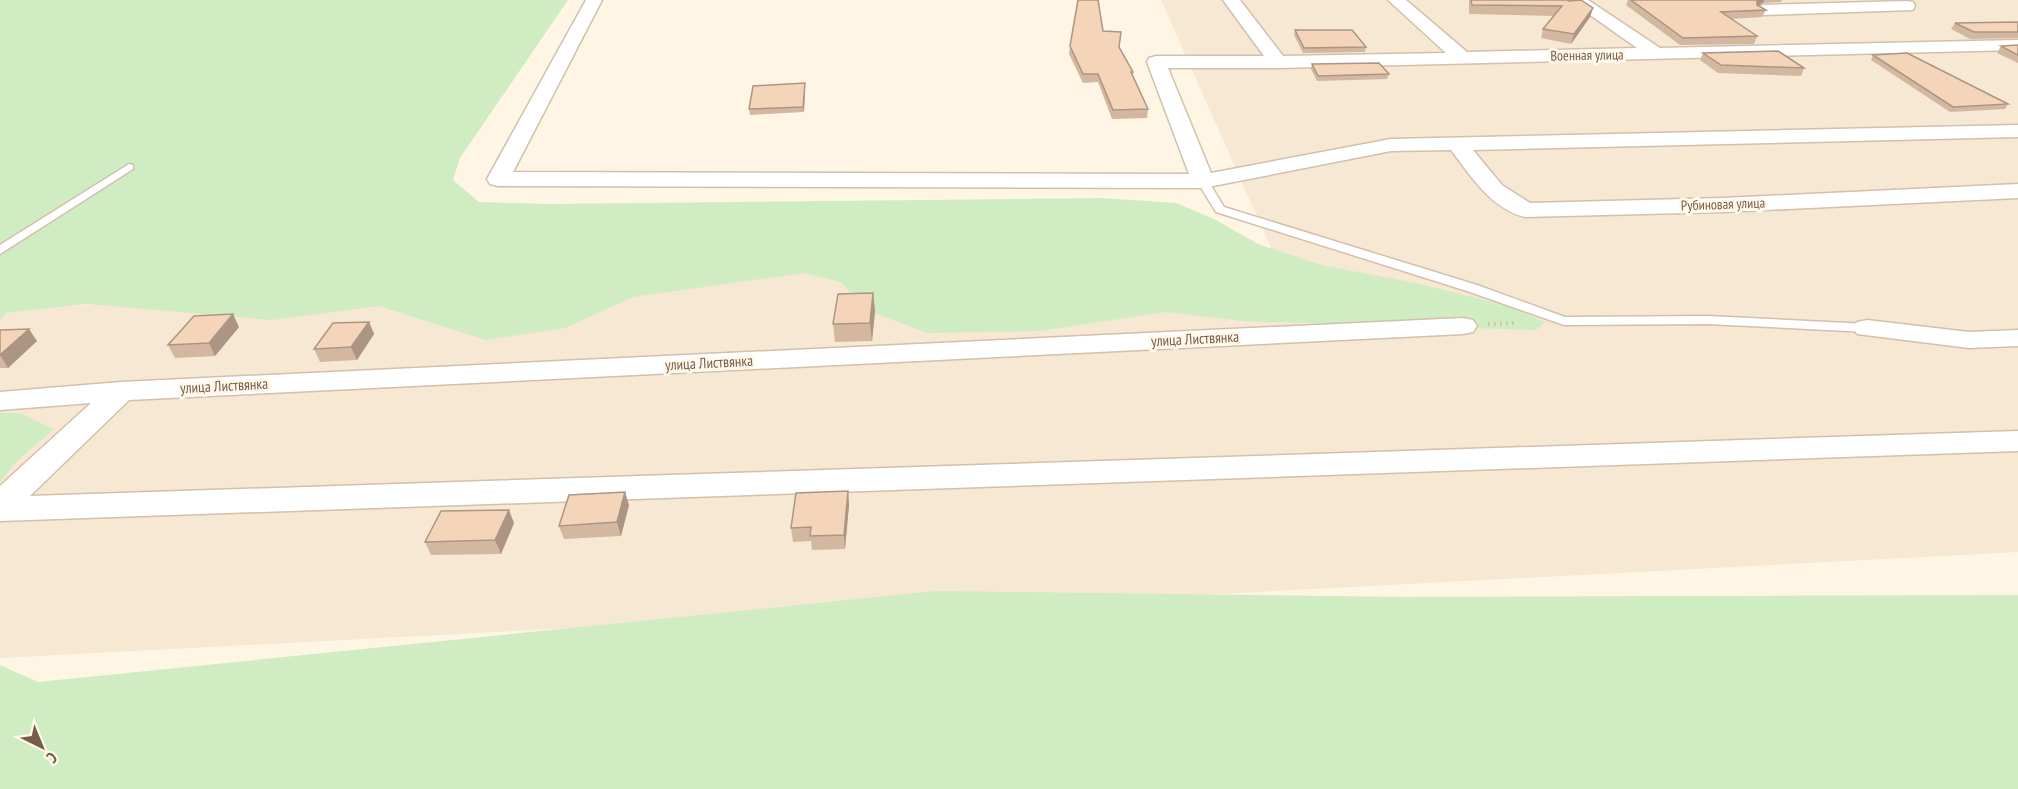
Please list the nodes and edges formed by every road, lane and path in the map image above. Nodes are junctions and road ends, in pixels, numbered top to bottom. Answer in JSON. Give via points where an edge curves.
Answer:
{"nodes":[{"id":1,"x":594,"y":0,"type":"edge"},
{"id":2,"x":1231,"y":0,"type":"edge"},
{"id":3,"x":1396,"y":0,"type":"edge"},
{"id":4,"x":1577,"y":0,"type":"edge"},
{"id":5,"x":1744,"y":0,"type":"edge"},
{"id":6,"x":1894,"y":4,"type":"edge"},
{"id":7,"x":1763,"y":10,"type":"junction"},
{"id":8,"x":1792,"y":24,"type":"dead end"},
{"id":9,"x":1811,"y":33,"type":"dead end"},
{"id":10,"x":2018,"y":45,"type":"edge"},
{"id":11,"x":1840,"y":48,"type":"junction"},
{"id":12,"x":1657,"y":54,"type":"junction"},
{"id":13,"x":1462,"y":57,"type":"junction"},
{"id":14,"x":1278,"y":62,"type":"junction"},
{"id":15,"x":2018,"y":131,"type":"edge"},
{"id":16,"x":1457,"y":143,"type":"junction"},
{"id":17,"x":129,"y":167,"type":"dead end"},
{"id":18,"x":1203,"y":181,"type":"junction"},
{"id":19,"x":2018,"y":191,"type":"edge"},
{"id":20,"x":0,"y":250,"type":"edge"},
{"id":21,"x":1463,"y":326,"type":"dead end"},
{"id":22,"x":1867,"y":328,"type":"joint"},
{"id":23,"x":2018,"y":338,"type":"edge"},
{"id":24,"x":121,"y":391,"type":"junction"},
{"id":25,"x":0,"y":401,"type":"edge"},
{"id":26,"x":2018,"y":441,"type":"edge"},
{"id":27,"x":0,"y":507,"type":"edge"}],
"edges":[{"from":1,"to":18,"type":"street","via":[[498,179]]},
{"from":2,"to":14,"type":"street"},
{"from":3,"to":13,"type":"street"},
{"from":4,"to":12,"type":"street"},
{"from":5,"to":7,"type":"street"},
{"from":6,"to":7,"type":"street"},
{"from":7,"to":8,"type":"street"},
{"from":9,"to":11,"type":"street"},
{"from":10,"to":11,"type":"street","name":"Военная улица"},
{"from":11,"to":12,"type":"street","name":"Военная улица"},
{"from":12,"to":13,"type":"street","name":"Военная улица"},
{"from":13,"to":14,"type":"street","name":"Военная улица"},
{"from":14,"to":18,"type":"street","name":"Военная улица","via":[[1156,62]]},
{"from":15,"to":16,"type":"street"},
{"from":16,"to":18,"type":"street","via":[[1391,145]]},
{"from":16,"to":19,"type":"street","name":"Рубиновая улица","via":[[1494,190],[1525,210]]},
{"from":17,"to":20,"type":"lane"},
{"from":18,"to":22,"type":"lane","via":[[1220,209],[1472,288],[1563,321],[1708,320]]},
{"from":21,"to":24,"type":"street","name":"улица Листвянка"},
{"from":22,"to":23,"type":"street","via":[[1969,340]]},
{"from":24,"to":25,"type":"street","name":"улица Листвянка"},
{"from":24,"to":27,"type":"street"},
{"from":26,"to":27,"type":"street"}]}
